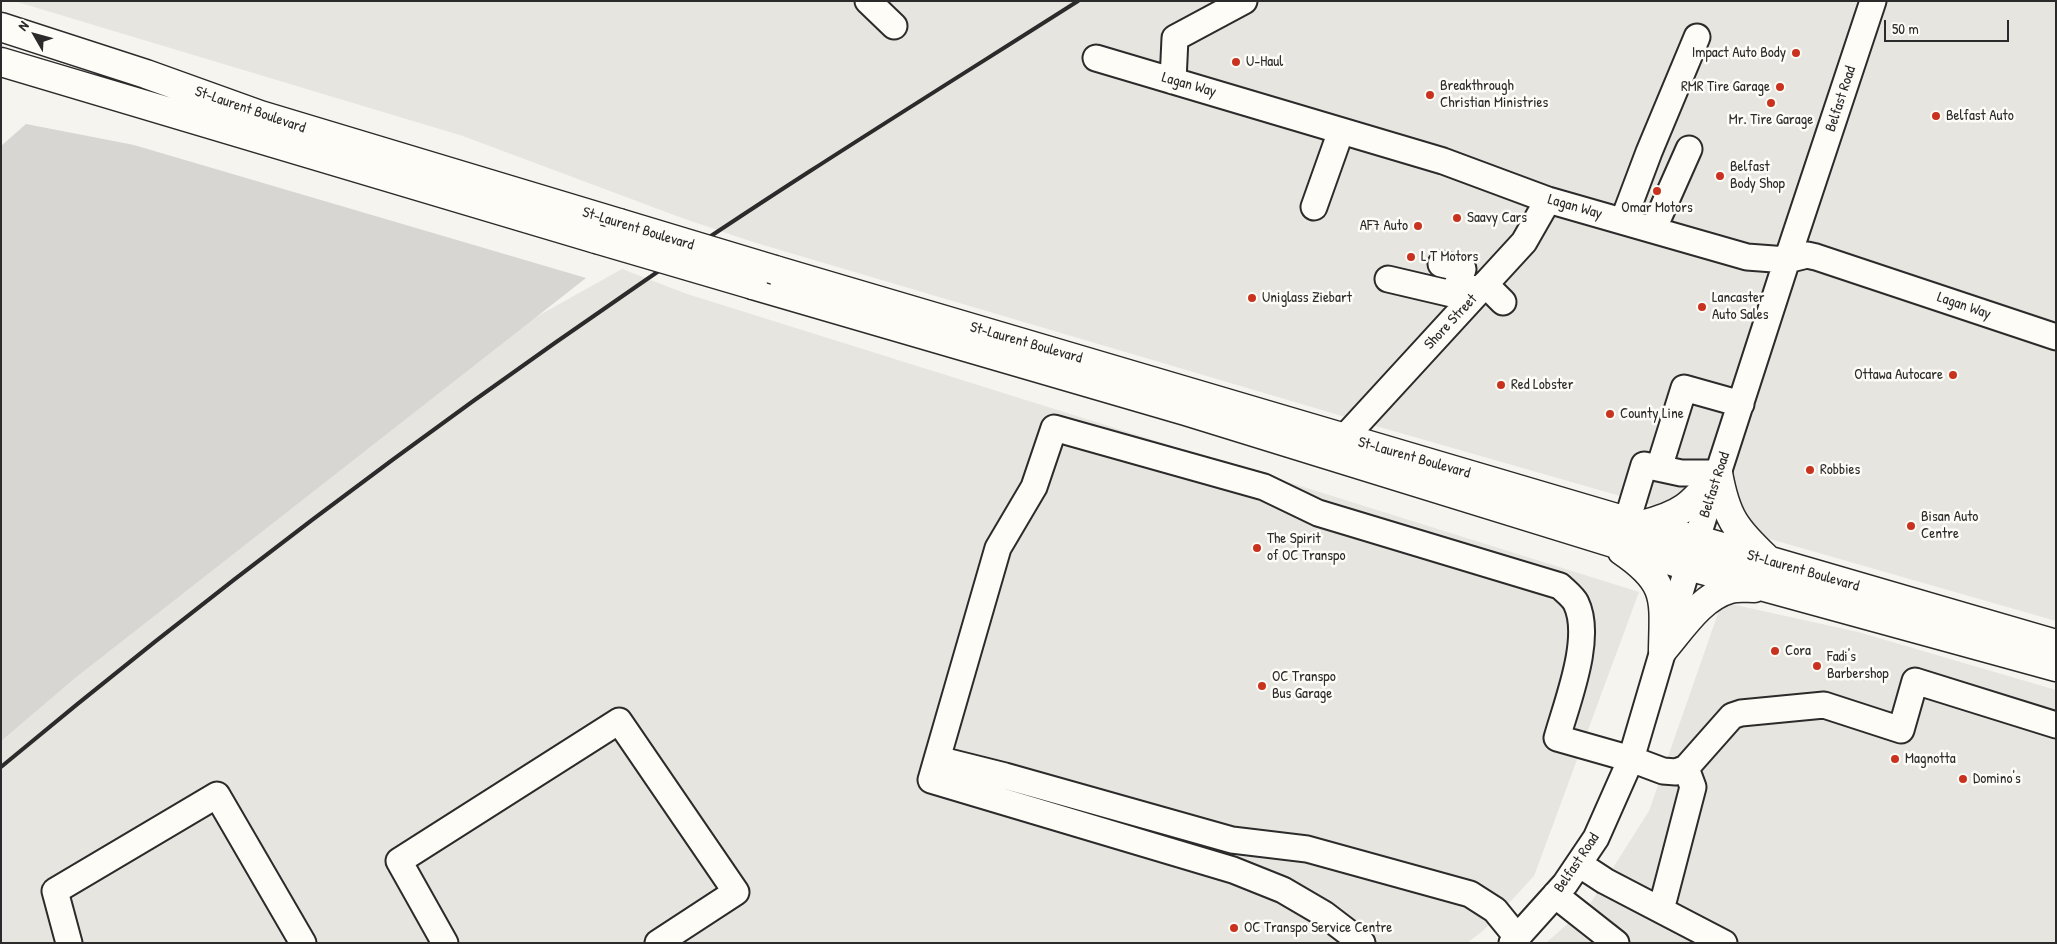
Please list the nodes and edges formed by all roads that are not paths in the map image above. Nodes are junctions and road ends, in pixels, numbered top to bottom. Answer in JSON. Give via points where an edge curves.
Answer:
{"nodes":[{"id":1,"x":868,"y":1,"type":"edge"},
{"id":2,"x":1244,"y":1,"type":"edge"},
{"id":3,"x":1873,"y":1,"type":"edge"},
{"id":4,"x":894,"y":26,"type":"dead end"},
{"id":5,"x":1,"y":27,"type":"edge"},
{"id":6,"x":1697,"y":36,"type":"dead end"},
{"id":7,"x":1096,"y":58,"type":"dead end"},
{"id":8,"x":1,"y":62,"type":"edge"},
{"id":9,"x":1172,"y":81,"type":"junction"},
{"id":10,"x":1341,"y":130,"type":"junction"},
{"id":11,"x":1689,"y":149,"type":"dead end"},
{"id":12,"x":1548,"y":200,"type":"junction"},
{"id":13,"x":1314,"y":207,"type":"dead end"},
{"id":14,"x":1623,"y":221,"type":"junction"},
{"id":15,"x":1653,"y":230,"type":"junction"},
{"id":16,"x":1787,"y":260,"type":"junction"},
{"id":17,"x":1441,"y":264,"type":"dead end"},
{"id":18,"x":764,"y":277,"type":"junction"},
{"id":19,"x":1388,"y":279,"type":"dead end"},
{"id":20,"x":1474,"y":286,"type":"junction"},
{"id":21,"x":1503,"y":302,"type":"dead end"},
{"id":22,"x":2056,"y":337,"type":"edge"},
{"id":23,"x":1741,"y":404,"type":"junction"},
{"id":24,"x":1344,"y":437,"type":"junction"},
{"id":25,"x":1659,"y":468,"type":"junction"},
{"id":26,"x":1718,"y":474,"type":"junction"},
{"id":27,"x":1634,"y":523,"type":"junction"},
{"id":28,"x":1698,"y":540,"type":"junction"},
{"id":29,"x":1606,"y":541,"type":"junction"},
{"id":30,"x":1770,"y":561,"type":"junction"},
{"id":31,"x":1688,"y":566,"type":"junction"},
{"id":32,"x":1760,"y":587,"type":"junction"},
{"id":33,"x":2056,"y":644,"type":"edge"},
{"id":34,"x":1663,"y":650,"type":"junction"},
{"id":35,"x":2056,"y":667,"type":"edge"},
{"id":36,"x":2056,"y":725,"type":"edge"},
{"id":37,"x":1631,"y":759,"type":"junction"},
{"id":38,"x":1686,"y":768,"type":"junction"},
{"id":39,"x":934,"y":769,"type":"junction"},
{"id":40,"x":1579,"y":864,"type":"junction"},
{"id":41,"x":1555,"y":895,"type":"junction"},
{"id":42,"x":1661,"y":910,"type":"junction"},
{"id":43,"x":1514,"y":940,"type":"edge"},
{"id":44,"x":70,"y":943,"type":"edge"},
{"id":45,"x":303,"y":943,"type":"edge"},
{"id":46,"x":445,"y":943,"type":"edge"},
{"id":47,"x":658,"y":943,"type":"edge"},
{"id":48,"x":1362,"y":943,"type":"edge"},
{"id":49,"x":1616,"y":943,"type":"edge"},
{"id":50,"x":1724,"y":943,"type":"edge"}],
"edges":[{"from":1,"to":4,"type":"street"},
{"from":2,"to":9,"type":"street","via":[[1175,38]]},
{"from":3,"to":16,"type":"street","name":"Belfast Road"},
{"from":5,"to":18,"type":"main road","name":"St-Laurent Boulevard","bridge":true,"via":[[269,118],[619,223]]},
{"from":6,"to":14,"type":"street"},
{"from":7,"to":9,"type":"street","name":"Lagan Way"},
{"from":8,"to":18,"type":"main road","name":"St-Laurent Boulevard","bridge":true,"via":[[596,239]]},
{"from":9,"to":10,"type":"street","name":"Lagan Way"},
{"from":10,"to":12,"type":"street","name":"Lagan Way","via":[[1443,161]]},
{"from":10,"to":13,"type":"street"},
{"from":11,"to":15,"type":"street"},
{"from":12,"to":14,"type":"street","name":"Lagan Way"},
{"from":12,"to":20,"type":"street","name":"Shore Street","via":[[1524,242]]},
{"from":14,"to":15,"type":"street","name":"Lagan Way"},
{"from":15,"to":16,"type":"street","name":"Lagan Way","via":[[1746,257]]},
{"from":16,"to":22,"type":"street","name":"Lagan Way","via":[[1816,256]]},
{"from":16,"to":23,"type":"street","name":"Belfast Road"},
{"from":17,"to":20,"type":"street","via":[[1463,269]]},
{"from":18,"to":24,"type":"main road","name":"St-Laurent Boulevard"},
{"from":18,"to":29,"type":"main road","name":"St-Laurent Boulevard"},
{"from":19,"to":20,"type":"street","via":[[1452,294]]},
{"from":20,"to":21,"type":"street"},
{"from":20,"to":24,"type":"street","name":"Shore Street"},
{"from":23,"to":25,"type":"street","via":[[1684,388]]},
{"from":23,"to":26,"type":"street","name":"Belfast Road"},
{"from":24,"to":27,"type":"main road","name":"St-Laurent Boulevard"},
{"from":25,"to":26,"type":"street","via":[[1681,473]]},
{"from":25,"to":27,"type":"street","via":[[1644,465]]},
{"from":26,"to":27,"type":"main road","via":[[1679,513],[1669,518]]},
{"from":26,"to":28,"type":"street","name":"Belfast Road"},
{"from":26,"to":30,"type":"main road","via":[[1723,500],[1734,521],[1747,540]]},
{"from":27,"to":28,"type":"main road","name":"St-Laurent Boulevard"},
{"from":28,"to":30,"type":"main road","name":"St-Laurent Boulevard"},
{"from":28,"to":31,"type":"street","name":"Belfast Road"},
{"from":29,"to":31,"type":"main road","name":"St-Laurent Boulevard"},
{"from":29,"to":34,"type":"main road","via":[[1639,563],[1657,583],[1664,602]]},
{"from":30,"to":33,"type":"main road","name":"St-Laurent Boulevard"},
{"from":31,"to":32,"type":"main road","name":"St-Laurent Boulevard"},
{"from":31,"to":34,"type":"street","name":"Belfast Road"},
{"from":32,"to":34,"type":"main road","via":[[1731,589],[1711,597]]},
{"from":32,"to":35,"type":"main road","name":"St-Laurent Boulevard"},
{"from":34,"to":37,"type":"street","name":"Belfast Road"},
{"from":36,"to":38,"type":"street","via":[[1915,681],[1900,730],[1824,705],[1742,713],[1723,724]]},
{"from":37,"to":38,"type":"street","via":[[1663,771],[1676,772]]},
{"from":37,"to":39,"type":"street","via":[[1557,738],[1581,640],[1581,617],[1575,601],[1560,586],[1318,513],[1264,487],[1054,428],[1034,487],[998,548]]},
{"from":37,"to":40,"type":"street","name":"Belfast Road","via":[[1596,838]]},
{"from":38,"to":42,"type":"street","via":[[1693,787]]},
{"from":39,"to":43,"type":"street","via":[[1006,776],[1232,840],[1307,849],[1470,894],[1495,910]]},
{"from":39,"to":48,"type":"street","via":[[1233,870],[1283,890],[1324,914]]},
{"from":40,"to":41,"type":"street","name":"Belfast Road"},
{"from":40,"to":42,"type":"street"},
{"from":41,"to":43,"type":"street","name":"Belfast Road"},
{"from":41,"to":49,"type":"street"},
{"from":42,"to":50,"type":"street"},
{"from":44,"to":45,"type":"street","via":[[55,890],[217,795]]},
{"from":46,"to":47,"type":"street","via":[[399,861],[619,721],[736,892]]}]}
